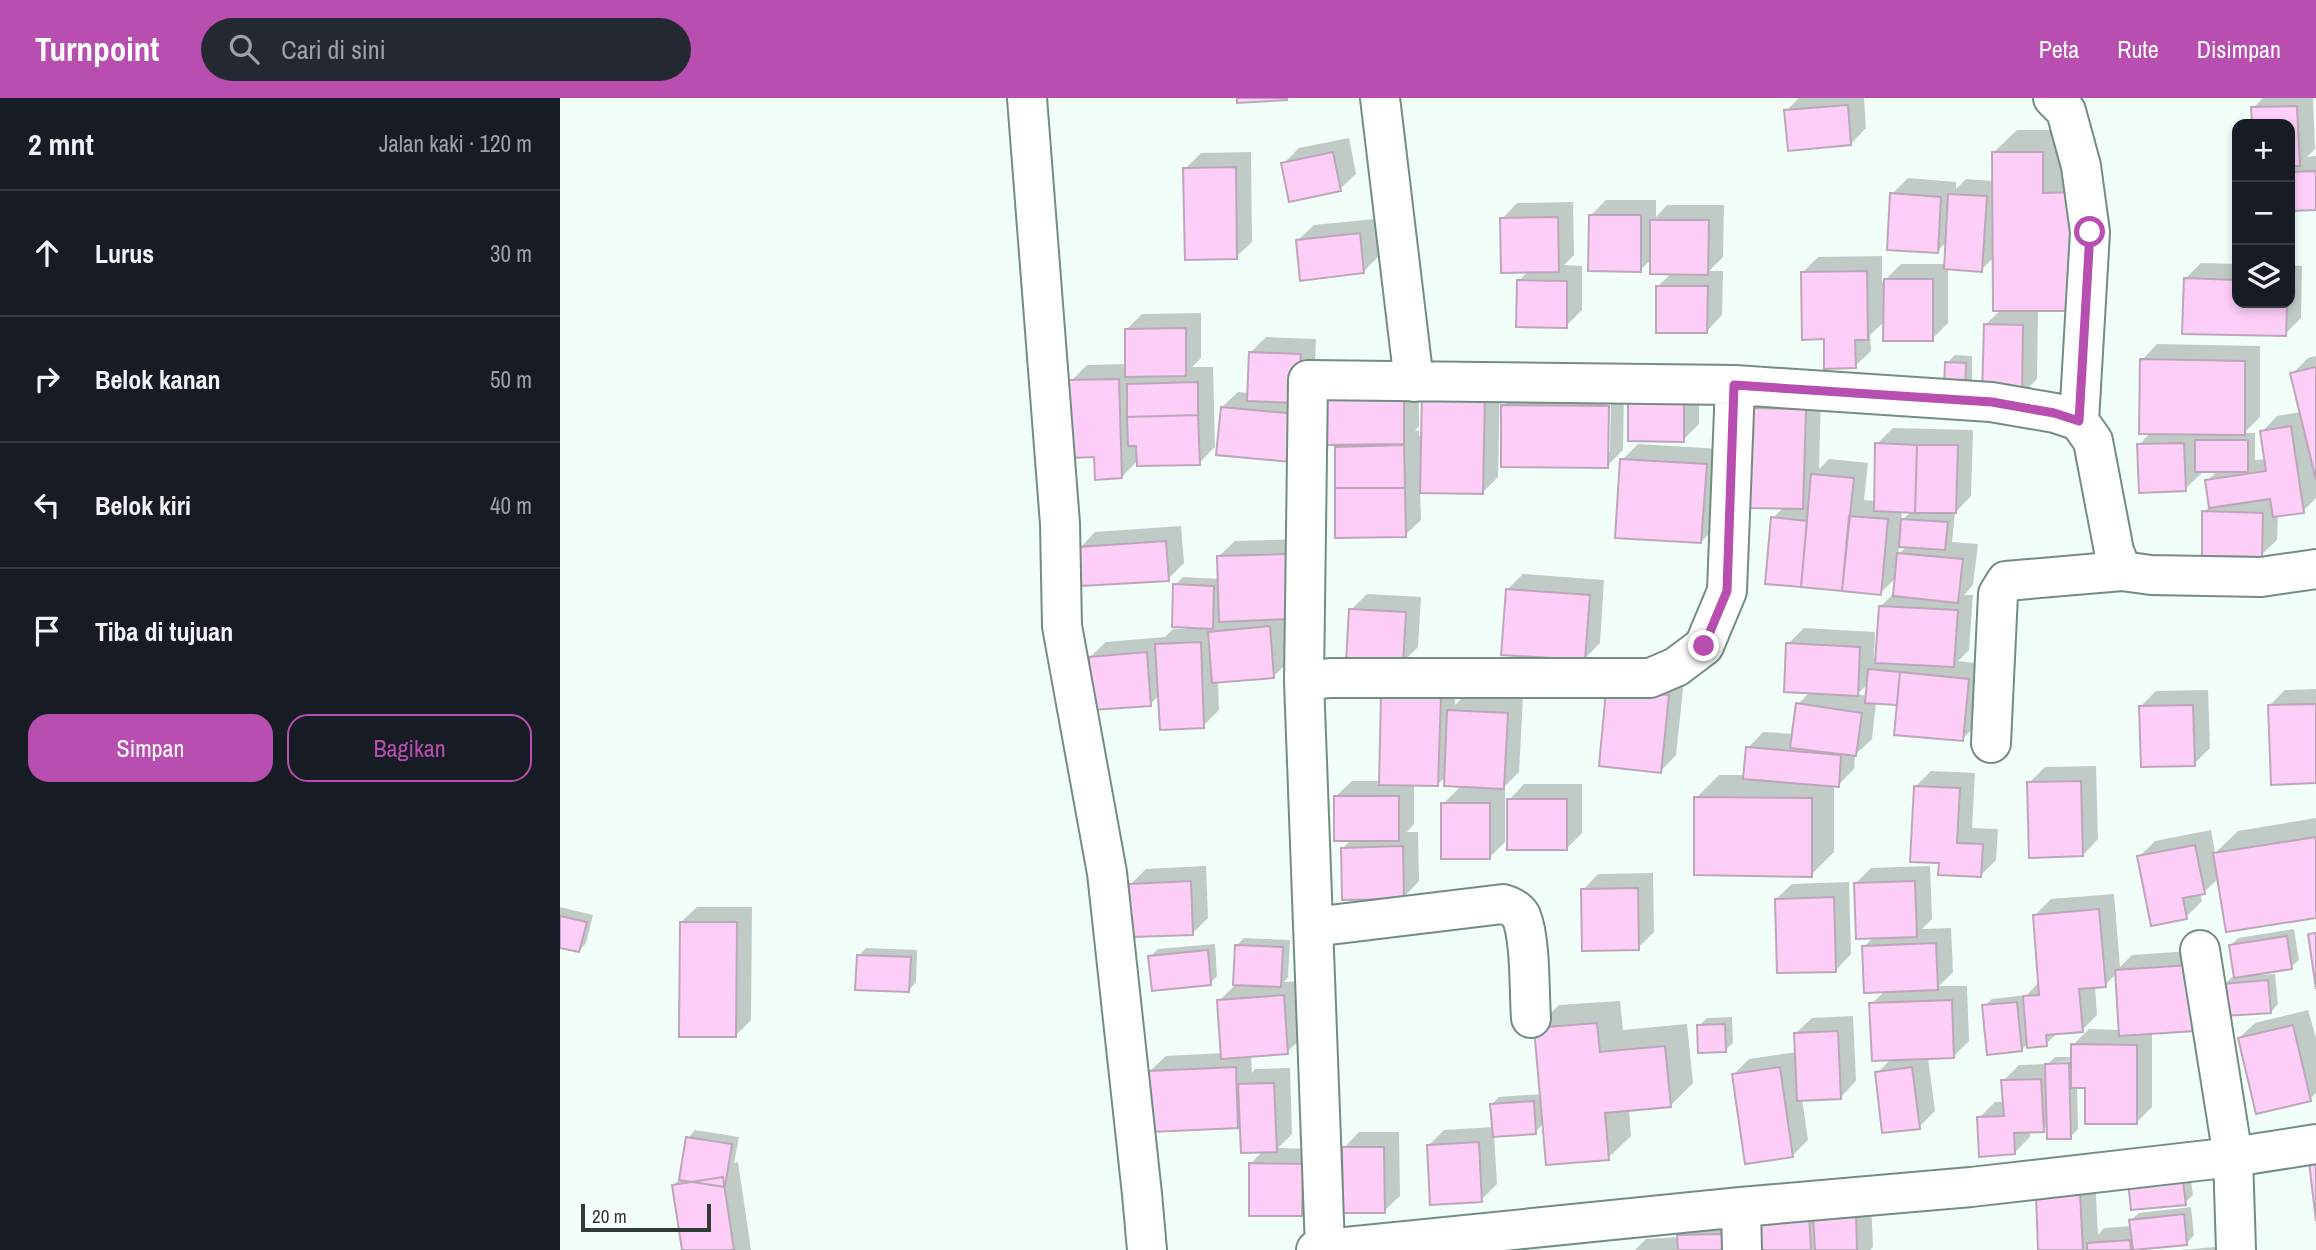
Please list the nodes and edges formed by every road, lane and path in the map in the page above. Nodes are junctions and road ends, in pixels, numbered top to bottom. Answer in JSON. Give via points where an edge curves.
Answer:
{"nodes":[{"id":1,"x":1027,"y":98,"type":"edge"},
{"id":2,"x":1380,"y":98,"type":"edge"},
{"id":3,"x":2053,"y":98,"type":"edge"},
{"id":4,"x":1414,"y":382,"type":"junction"},
{"id":5,"x":1734,"y":385,"type":"junction"},
{"id":6,"x":2079,"y":421,"type":"junction"},
{"id":7,"x":2316,"y":569,"type":"edge"},
{"id":8,"x":2122,"y":571,"type":"junction"},
{"id":9,"x":1304,"y":681,"type":"junction"},
{"id":10,"x":1991,"y":743,"type":"dead end"},
{"id":11,"x":1313,"y":927,"type":"junction"},
{"id":12,"x":2200,"y":950,"type":"dead end"},
{"id":13,"x":1531,"y":1018,"type":"dead end"},
{"id":14,"x":2316,"y":1144,"type":"edge"},
{"id":15,"x":2233,"y":1157,"type":"junction"},
{"id":16,"x":1741,"y":1207,"type":"junction"},
{"id":17,"x":1603,"y":1236,"type":"edge"},
{"id":18,"x":1320,"y":1249,"type":"edge"},
{"id":19,"x":1147,"y":1250,"type":"edge"},
{"id":20,"x":1742,"y":1250,"type":"edge"},
{"id":21,"x":2236,"y":1250,"type":"edge"}],
"edges":[{"from":1,"to":19,"type":"street","via":[[1060,524],[1062,626],[1107,873]]},
{"from":2,"to":4,"type":"street"},
{"from":3,"to":6,"type":"street","via":[[2066,111],[2081,166],[2090,232]]},
{"from":4,"to":5,"type":"street"},
{"from":4,"to":9,"type":"street","via":[[1308,380]]},
{"from":5,"to":6,"type":"street","via":[[1992,402]]},
{"from":5,"to":9,"type":"street","via":[[1727,591],[1704,646],[1676,667],[1650,678]]},
{"from":6,"to":8,"type":"street","via":[[2093,441]]},
{"from":7,"to":8,"type":"street","via":[[2261,577]]},
{"from":8,"to":10,"type":"street","via":[[2006,582],[1998,594]]},
{"from":9,"to":11,"type":"street"},
{"from":11,"to":13,"type":"street","via":[[1511,906],[1520,914],[1525,934]]},
{"from":11,"to":18,"type":"street"},
{"from":12,"to":15,"type":"street"},
{"from":14,"to":15,"type":"street"},
{"from":15,"to":16,"type":"street"},
{"from":15,"to":21,"type":"street"},
{"from":16,"to":17,"type":"street"},
{"from":16,"to":20,"type":"street"},
{"from":17,"to":18,"type":"street"}]}
